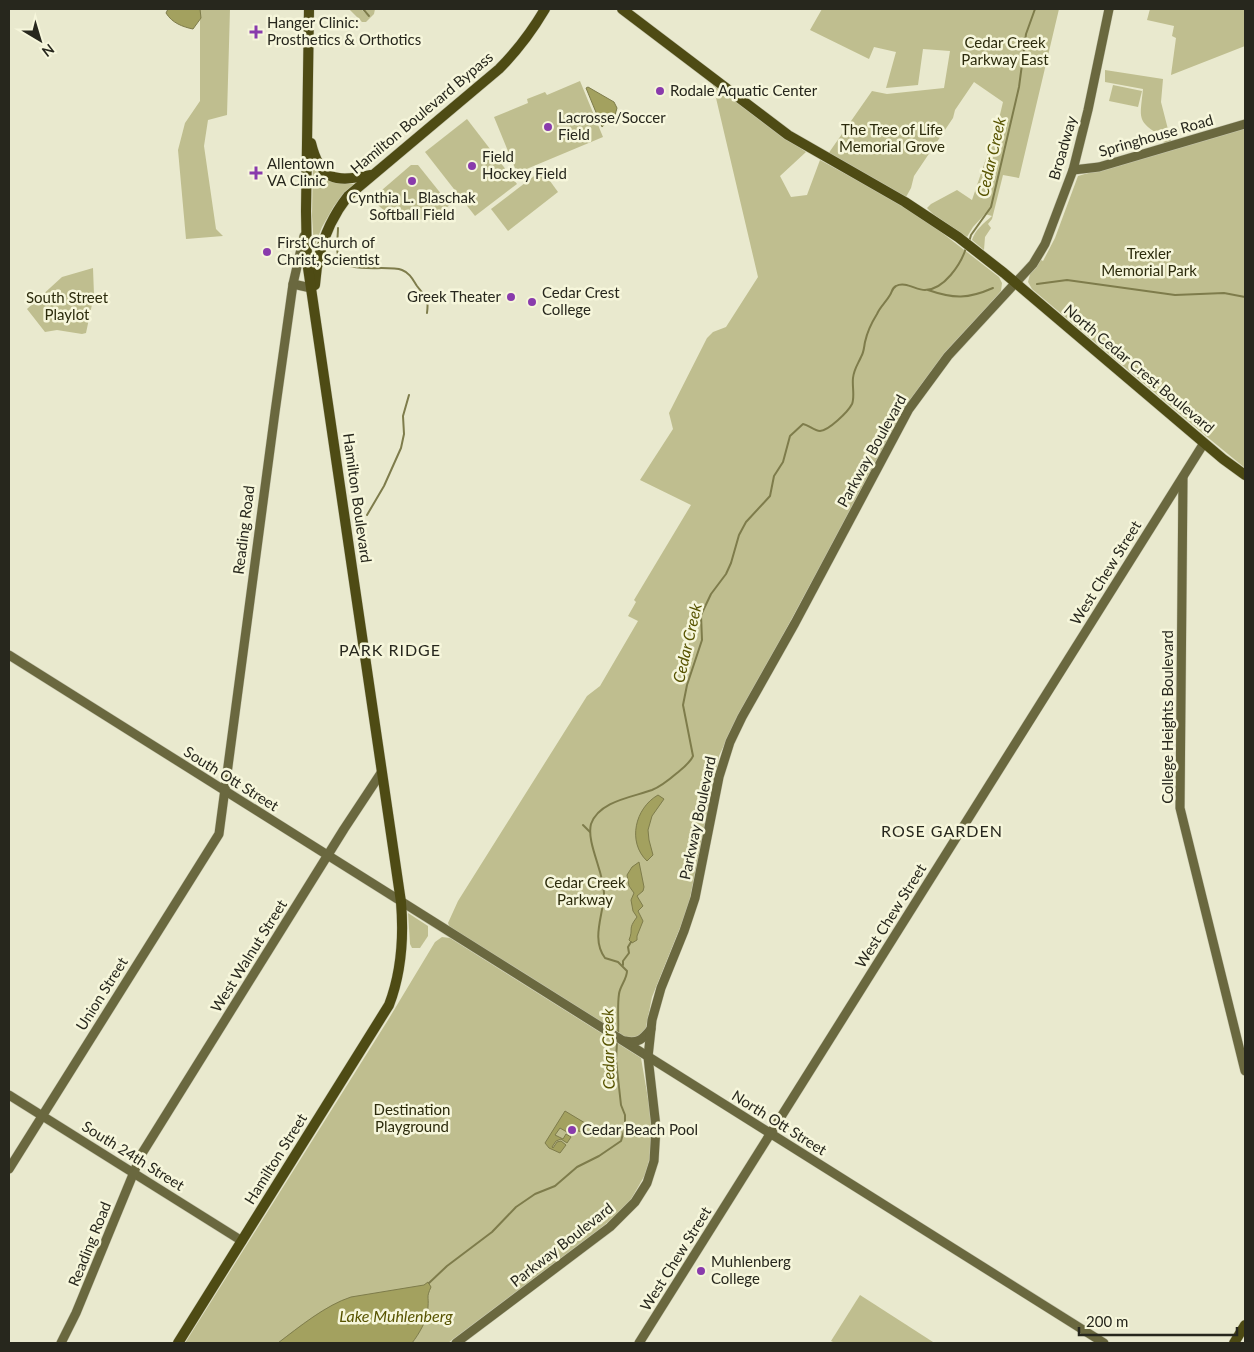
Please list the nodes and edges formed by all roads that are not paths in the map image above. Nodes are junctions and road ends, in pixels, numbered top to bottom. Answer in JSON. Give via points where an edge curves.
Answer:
{"nodes":[{"id":1,"x":309,"y":9,"type":"edge"},
{"id":2,"x":545,"y":9,"type":"edge"},
{"id":3,"x":622,"y":9,"type":"edge"},
{"id":4,"x":1109,"y":9,"type":"edge"},
{"id":5,"x":1245,"y":124,"type":"edge"},
{"id":6,"x":307,"y":130,"type":"junction"},
{"id":7,"x":1073,"y":170,"type":"junction"},
{"id":8,"x":374,"y":174,"type":"junction"},
{"id":9,"x":306,"y":231,"type":"junction"},
{"id":10,"x":1015,"y":283,"type":"junction"},
{"id":11,"x":293,"y":284,"type":"junction"},
{"id":12,"x":311,"y":288,"type":"junction"},
{"id":13,"x":314,"y":301,"type":"junction"},
{"id":14,"x":1204,"y":444,"type":"junction"},
{"id":15,"x":1245,"y":475,"type":"edge"},
{"id":16,"x":1183,"y":476,"type":"junction"},
{"id":17,"x":1183,"y":497,"type":"junction"},
{"id":18,"x":1166,"y":504,"type":"junction"},
{"id":19,"x":9,"y":655,"type":"edge"},
{"id":20,"x":382,"y":773,"type":"junction"},
{"id":21,"x":226,"y":791,"type":"junction"},
{"id":22,"x":219,"y":834,"type":"joint"},
{"id":23,"x":327,"y":856,"type":"junction"},
{"id":24,"x":401,"y":902,"type":"junction"},
{"id":25,"x":439,"y":926,"type":"joint"},
{"id":26,"x":396,"y":989,"type":"joint"},
{"id":27,"x":650,"y":1029,"type":"junction"},
{"id":28,"x":622,"y":1041,"type":"junction"},
{"id":29,"x":648,"y":1057,"type":"junction"},
{"id":30,"x":1245,"y":1071,"type":"edge"},
{"id":31,"x":9,"y":1095,"type":"edge"},
{"id":32,"x":42,"y":1116,"type":"junction"},
{"id":33,"x":770,"y":1134,"type":"junction"},
{"id":34,"x":141,"y":1154,"type":"joint"},
{"id":35,"x":9,"y":1169,"type":"edge"},
{"id":36,"x":134,"y":1174,"type":"junction"},
{"id":37,"x":242,"y":1241,"type":"junction"},
{"id":38,"x":1245,"y":1325,"type":"edge"},
{"id":39,"x":60,"y":1343,"type":"edge"},
{"id":40,"x":178,"y":1343,"type":"edge"},
{"id":41,"x":456,"y":1343,"type":"edge"},
{"id":42,"x":639,"y":1343,"type":"edge"},
{"id":43,"x":1104,"y":1343,"type":"edge"},
{"id":44,"x":1234,"y":1343,"type":"edge"}],
"edges":[{"from":1,"to":6,"type":"main road","name":"Hamilton Boulevard"},
{"from":2,"to":8,"type":"main road","name":"Hamilton Boulevard Bypass","via":[[527,38],[499,69]]},
{"from":3,"to":10,"type":"main road","name":"North Cedar Crest Boulevard","via":[[788,135],[905,202],[958,237]]},
{"from":4,"to":7,"type":"street","name":"Broadway"},
{"from":5,"to":7,"type":"street","name":"Springhouse Road","via":[[1098,167]]},
{"from":6,"to":8,"type":"main road","via":[[314,156],[326,173],[342,179]]},
{"from":6,"to":9,"type":"main road","name":"Hamilton Boulevard"},
{"from":7,"to":10,"type":"street","name":"Broadway","via":[[1045,244],[1033,264]]},
{"from":8,"to":13,"type":"main road","name":"Hamilton Boulevard Bypass","via":[[348,196],[327,229],[318,254]]},
{"from":9,"to":11,"type":"street","name":"Reading Road"},
{"from":9,"to":12,"type":"main road","name":"Hamilton Boulevard"},
{"from":10,"to":14,"type":"main road","name":"North Cedar Crest Boulevard"},
{"from":10,"to":27,"type":"street","name":"Parkway Boulevard","via":[[948,356],[909,409],[735,729],[719,776],[695,898],[661,988]]},
{"from":11,"to":12,"type":"street"},
{"from":11,"to":21,"type":"street","name":"Reading Road"},
{"from":12,"to":13,"type":"main road","name":"Hamilton Boulevard"},
{"from":13,"to":20,"type":"main road","name":"Hamilton Boulevard"},
{"from":14,"to":15,"type":"main road","name":"North Cedar Crest Boulevard"},
{"from":14,"to":16,"type":"street","name":"West Chew Street"},
{"from":16,"to":17,"type":"street","name":"College Heights Boulevard"},
{"from":16,"to":18,"type":"street","name":"West Chew Street"},
{"from":17,"to":18,"type":"street"},
{"from":17,"to":30,"type":"street","name":"College Heights Boulevard","via":[[1180,808]]},
{"from":18,"to":33,"type":"street","name":"West Chew Street"},
{"from":19,"to":21,"type":"street","name":"South Ott Street"},
{"from":20,"to":23,"type":"street","name":"West Walnut Street"},
{"from":20,"to":24,"type":"main road","name":"Hamilton Boulevard"},
{"from":21,"to":22,"type":"street","name":"Reading Road"},
{"from":21,"to":23,"type":"street","name":"South Ott Street"},
{"from":22,"to":32,"type":"street","name":"Union Street"},
{"from":23,"to":24,"type":"street","name":"South Ott Street"},
{"from":23,"to":34,"type":"street","name":"West Walnut Street"},
{"from":24,"to":25,"type":"street","name":"South Ott Street"},
{"from":24,"to":26,"type":"main road","name":"Hamilton Boulevard","via":[[402,946]]},
{"from":25,"to":28,"type":"street","name":"North Ott Street"},
{"from":26,"to":37,"type":"main road","name":"Hamilton Street"},
{"from":27,"to":28,"type":"street","via":[[639,1041]]},
{"from":27,"to":29,"type":"street","name":"Parkway Boulevard"},
{"from":28,"to":29,"type":"street","name":"North Ott Street"},
{"from":29,"to":33,"type":"street","name":"North Ott Street"},
{"from":29,"to":41,"type":"street","name":"Parkway Boulevard","via":[[656,1150],[649,1177],[635,1202],[610,1227]]},
{"from":31,"to":32,"type":"street","name":"South 24th Street"},
{"from":32,"to":35,"type":"street","name":"Union Street"},
{"from":32,"to":36,"type":"street","name":"South 24th Street"},
{"from":33,"to":42,"type":"street","name":"West Chew Street"},
{"from":33,"to":43,"type":"street","name":"North Ott Street"},
{"from":34,"to":36,"type":"street","name":"Reading Road"},
{"from":36,"to":37,"type":"street","name":"South 24th Street"},
{"from":36,"to":39,"type":"street","name":"Reading Road","via":[[76,1313]]},
{"from":37,"to":40,"type":"main road","name":"Hamilton Street"},
{"from":38,"to":44,"type":"main road"}]}
